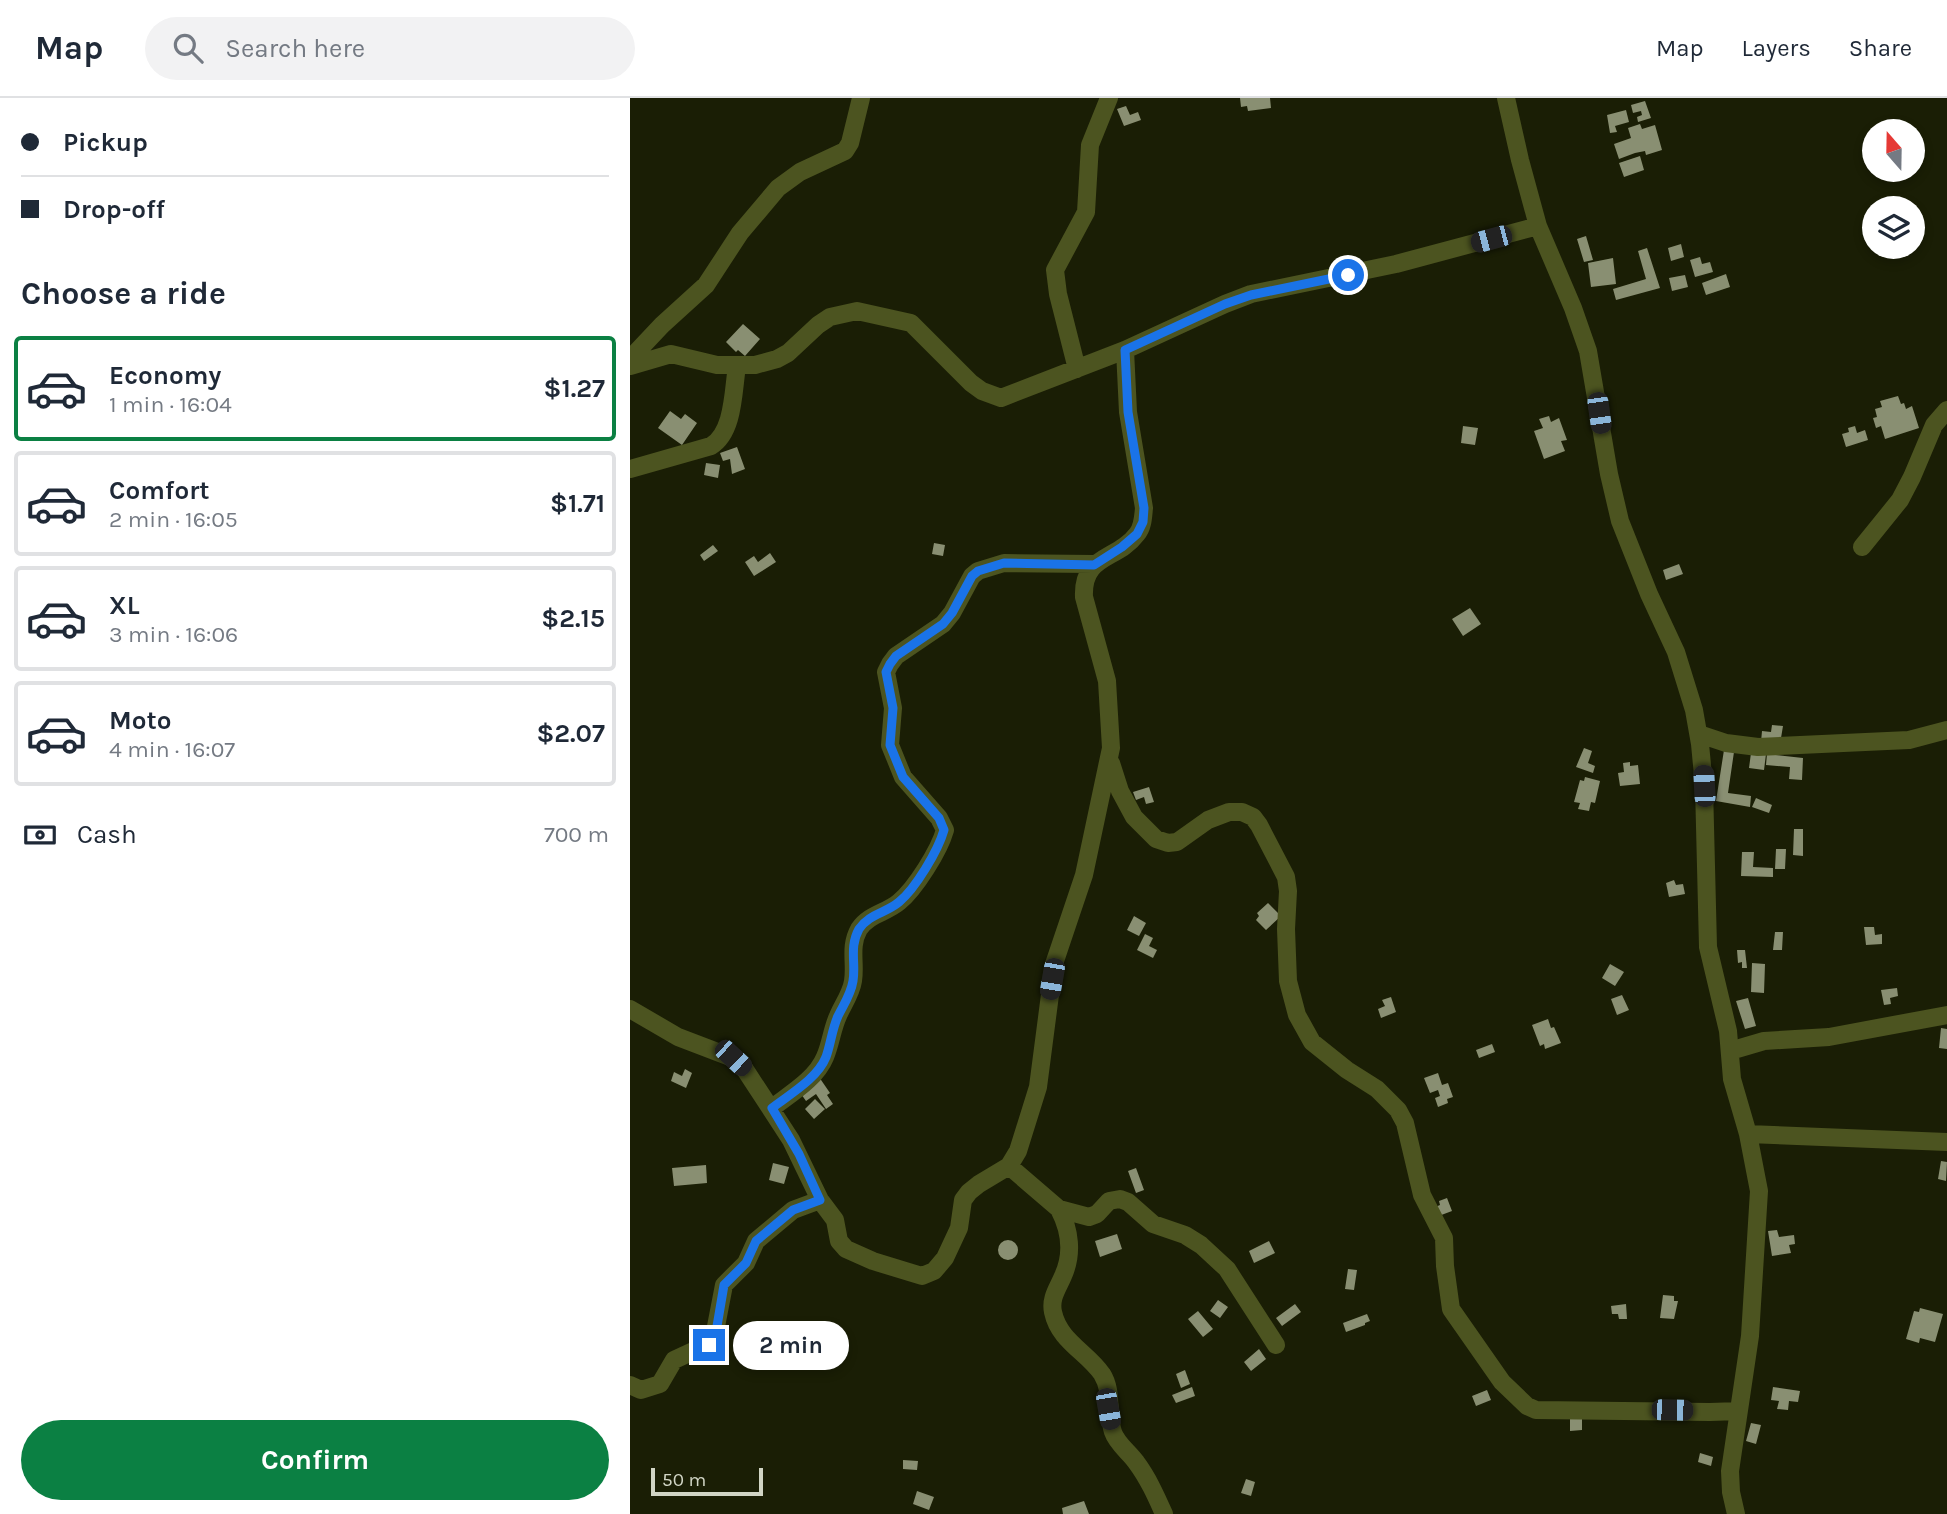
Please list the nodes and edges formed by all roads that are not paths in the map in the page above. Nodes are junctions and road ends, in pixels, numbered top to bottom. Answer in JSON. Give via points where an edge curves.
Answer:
{"nodes":[{"id":1,"x":861,"y":98,"type":"edge"},
{"id":2,"x":1109,"y":98,"type":"edge"},
{"id":3,"x":1506,"y":98,"type":"edge"},
{"id":4,"x":1538,"y":226,"type":"junction"},
{"id":5,"x":634,"y":347,"type":"edge"},
{"id":6,"x":1125,"y":350,"type":"junction"},
{"id":7,"x":630,"y":366,"type":"edge"},
{"id":8,"x":737,"y":366,"type":"junction"},
{"id":9,"x":1077,"y":369,"type":"junction"},
{"id":10,"x":1947,"y":410,"type":"edge"},
{"id":11,"x":630,"y":469,"type":"edge"},
{"id":12,"x":1862,"y":547,"type":"dead end"},
{"id":13,"x":1094,"y":565,"type":"junction"},
{"id":14,"x":1947,"y":730,"type":"edge"},
{"id":15,"x":1699,"y":734,"type":"junction"},
{"id":16,"x":1110,"y":759,"type":"junction"},
{"id":17,"x":630,"y":1009,"type":"edge"},
{"id":18,"x":1947,"y":1015,"type":"edge"},
{"id":19,"x":1730,"y":1051,"type":"junction"},
{"id":20,"x":772,"y":1108,"type":"junction"},
{"id":21,"x":1748,"y":1134,"type":"junction"},
{"id":22,"x":1947,"y":1142,"type":"edge"},
{"id":23,"x":1009,"y":1166,"type":"junction"},
{"id":24,"x":820,"y":1200,"type":"junction"},
{"id":25,"x":1059,"y":1209,"type":"junction"},
{"id":26,"x":1276,"y":1345,"type":"dead end"},
{"id":27,"x":630,"y":1385,"type":"edge"},
{"id":28,"x":1739,"y":1411,"type":"junction"},
{"id":29,"x":1164,"y":1514,"type":"edge"},
{"id":30,"x":1736,"y":1514,"type":"edge"}],
"edges":[{"from":1,"to":5,"type":"street","via":[[845,151],[778,188],[750,219],[706,285]]},
{"from":2,"to":9,"type":"street","via":[[1090,145],[1086,212],[1055,270]]},
{"from":3,"to":4,"type":"street"},
{"from":4,"to":6,"type":"street","via":[[1396,264],[1251,295]]},
{"from":4,"to":15,"type":"street","via":[[1588,351],[1620,521],[1676,652]]},
{"from":6,"to":9,"type":"street"},
{"from":6,"to":13,"type":"street","via":[[1143,522],[1130,541]]},
{"from":7,"to":8,"type":"street","via":[[671,354]]},
{"from":8,"to":9,"type":"street","via":[[776,359],[830,317],[857,311],[911,323],[971,383],[992,396],[1008,397]]},
{"from":8,"to":11,"type":"street","via":[[728,419],[718,442]]},
{"from":10,"to":12,"type":"street","via":[[1934,425],[1900,499]]},
{"from":13,"to":16,"type":"street","via":[[1086,573],[1084,597],[1107,681]]},
{"from":13,"to":20,"type":"street","via":[[1004,563],[978,571],[943,624],[890,664],[886,672],[893,708],[890,745],[903,777],[944,830],[936,851],[907,894],[859,930],[852,951],[853,985],[825,1057],[804,1083]]},
{"from":14,"to":15,"type":"street","via":[[1909,740],[1758,747]]},
{"from":15,"to":19,"type":"street","via":[[1708,947]]},
{"from":16,"to":23,"type":"street","via":[[1084,875],[1054,964],[1038,1087],[1024,1137]]},
{"from":16,"to":28,"type":"street","via":[[1134,817],[1156,839],[1177,842],[1208,820],[1229,812],[1242,812],[1259,825],[1286,877],[1287,981],[1297,1015],[1312,1042],[1398,1110],[1422,1195],[1444,1238],[1451,1309],[1502,1382],[1536,1410]]},
{"from":17,"to":20,"type":"street","via":[[678,1037],[733,1058]]},
{"from":18,"to":19,"type":"street","via":[[1829,1037],[1764,1041]]},
{"from":19,"to":21,"type":"street","via":[[1732,1079]]},
{"from":20,"to":24,"type":"street"},
{"from":21,"to":22,"type":"street"},
{"from":21,"to":28,"type":"street","via":[[1759,1191],[1750,1336]]},
{"from":23,"to":24,"type":"street","via":[[969,1192],[945,1258],[922,1276],[846,1249],[839,1241],[835,1220]]},
{"from":23,"to":25,"type":"street"},
{"from":24,"to":27,"type":"street","via":[[793,1210],[756,1241],[746,1263],[724,1285],[713,1342],[674,1360],[660,1384],[641,1390]]},
{"from":25,"to":26,"type":"street","via":[[1089,1217],[1120,1199],[1153,1224],[1202,1245],[1227,1269]]},
{"from":25,"to":29,"type":"street","via":[[1069,1254],[1052,1303],[1056,1320],[1063,1335],[1102,1373],[1114,1434],[1148,1478]]},
{"from":28,"to":30,"type":"street","via":[[1730,1471]]}]}
